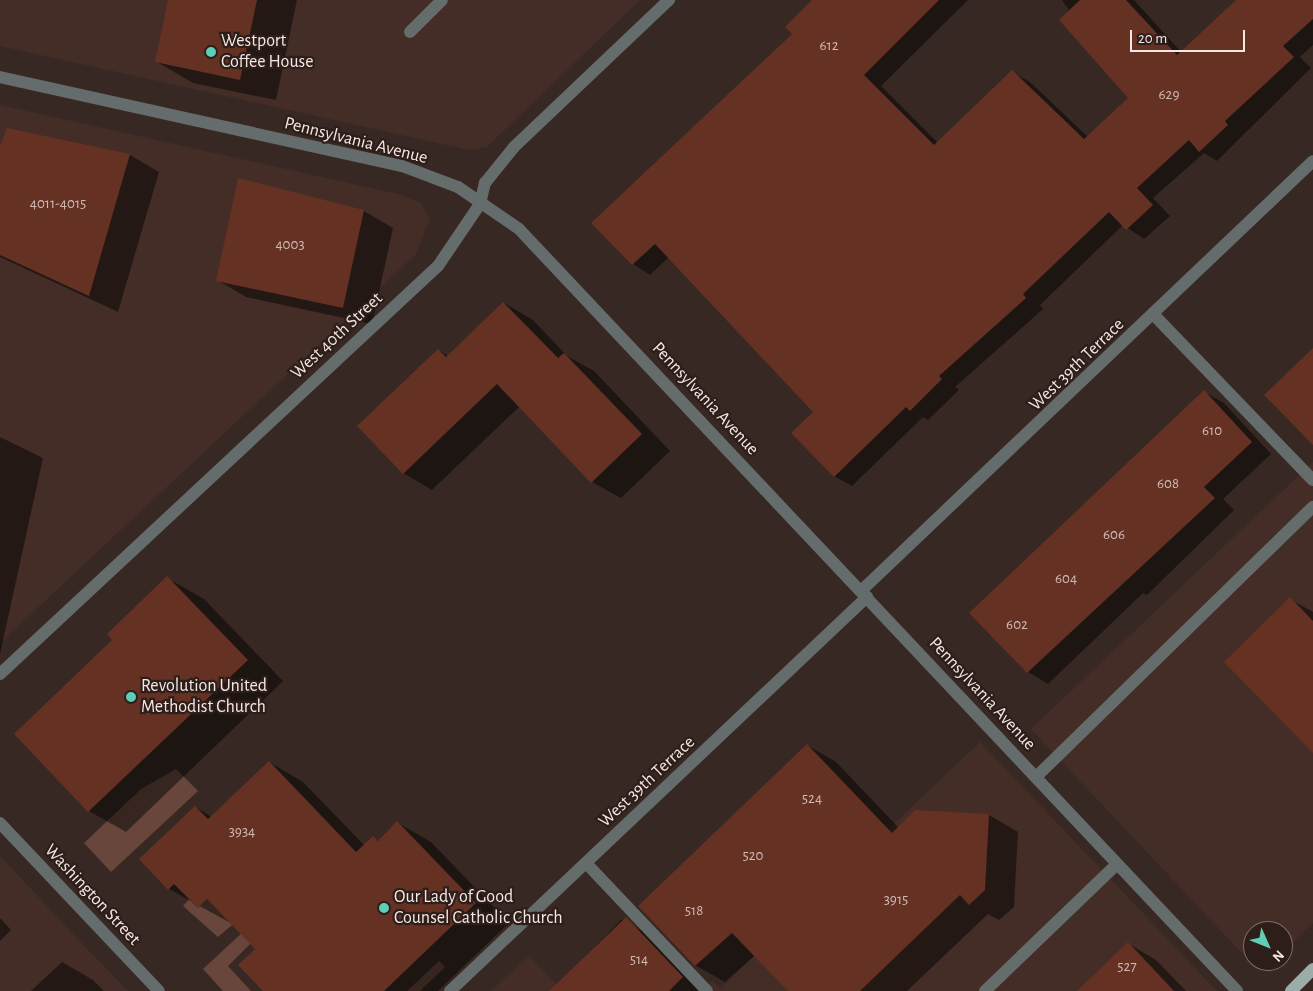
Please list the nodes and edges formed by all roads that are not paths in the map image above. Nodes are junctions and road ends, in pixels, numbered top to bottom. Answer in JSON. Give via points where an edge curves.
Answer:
{"nodes":[{"id":1,"x":442,"y":0,"type":"edge"},
{"id":2,"x":669,"y":0,"type":"edge"},
{"id":3,"x":410,"y":32,"type":"dead end"},
{"id":4,"x":0,"y":77,"type":"edge"},
{"id":5,"x":1313,"y":162,"type":"edge"},
{"id":6,"x":480,"y":204,"type":"junction"},
{"id":7,"x":1154,"y":315,"type":"junction"},
{"id":8,"x":1313,"y":480,"type":"edge"},
{"id":9,"x":1313,"y":507,"type":"edge"},
{"id":10,"x":864,"y":594,"type":"junction"},
{"id":11,"x":0,"y":674,"type":"edge"},
{"id":12,"x":1036,"y":777,"type":"junction"},
{"id":13,"x":0,"y":823,"type":"edge"},
{"id":14,"x":586,"y":863,"type":"junction"},
{"id":15,"x":1117,"y":864,"type":"junction"},
{"id":16,"x":1313,"y":969,"type":"edge"},
{"id":17,"x":159,"y":991,"type":"edge"},
{"id":18,"x":450,"y":991,"type":"edge"},
{"id":19,"x":707,"y":991,"type":"edge"},
{"id":20,"x":985,"y":991,"type":"edge"},
{"id":21,"x":1237,"y":991,"type":"edge"},
{"id":22,"x":1291,"y":991,"type":"edge"}],
"edges":[{"from":1,"to":3,"type":"street"},
{"from":2,"to":6,"type":"street","name":"West 40th Street","via":[[514,147],[485,183]]},
{"from":4,"to":6,"type":"street","name":"Pennsylvania Avenue","via":[[402,166],[458,188]]},
{"from":5,"to":7,"type":"street","name":"West 39th Terrace"},
{"from":6,"to":10,"type":"street","name":"Pennsylvania Avenue","via":[[535,244]]},
{"from":6,"to":11,"type":"street","name":"West 40th Street","via":[[438,266]]},
{"from":7,"to":8,"type":"street"},
{"from":7,"to":10,"type":"street","name":"West 39th Terrace"},
{"from":9,"to":12,"type":"street"},
{"from":10,"to":12,"type":"street","name":"Pennsylvania Avenue"},
{"from":10,"to":14,"type":"street","name":"West 39th Terrace"},
{"from":12,"to":15,"type":"street","name":"Pennsylvania Avenue"},
{"from":13,"to":17,"type":"street","name":"Washington Street"},
{"from":14,"to":18,"type":"street","name":"West 39th Terrace"},
{"from":14,"to":19,"type":"street"},
{"from":15,"to":20,"type":"street"},
{"from":15,"to":21,"type":"street","name":"Pennsylvania Avenue"},
{"from":16,"to":22,"type":"main road"}]}
